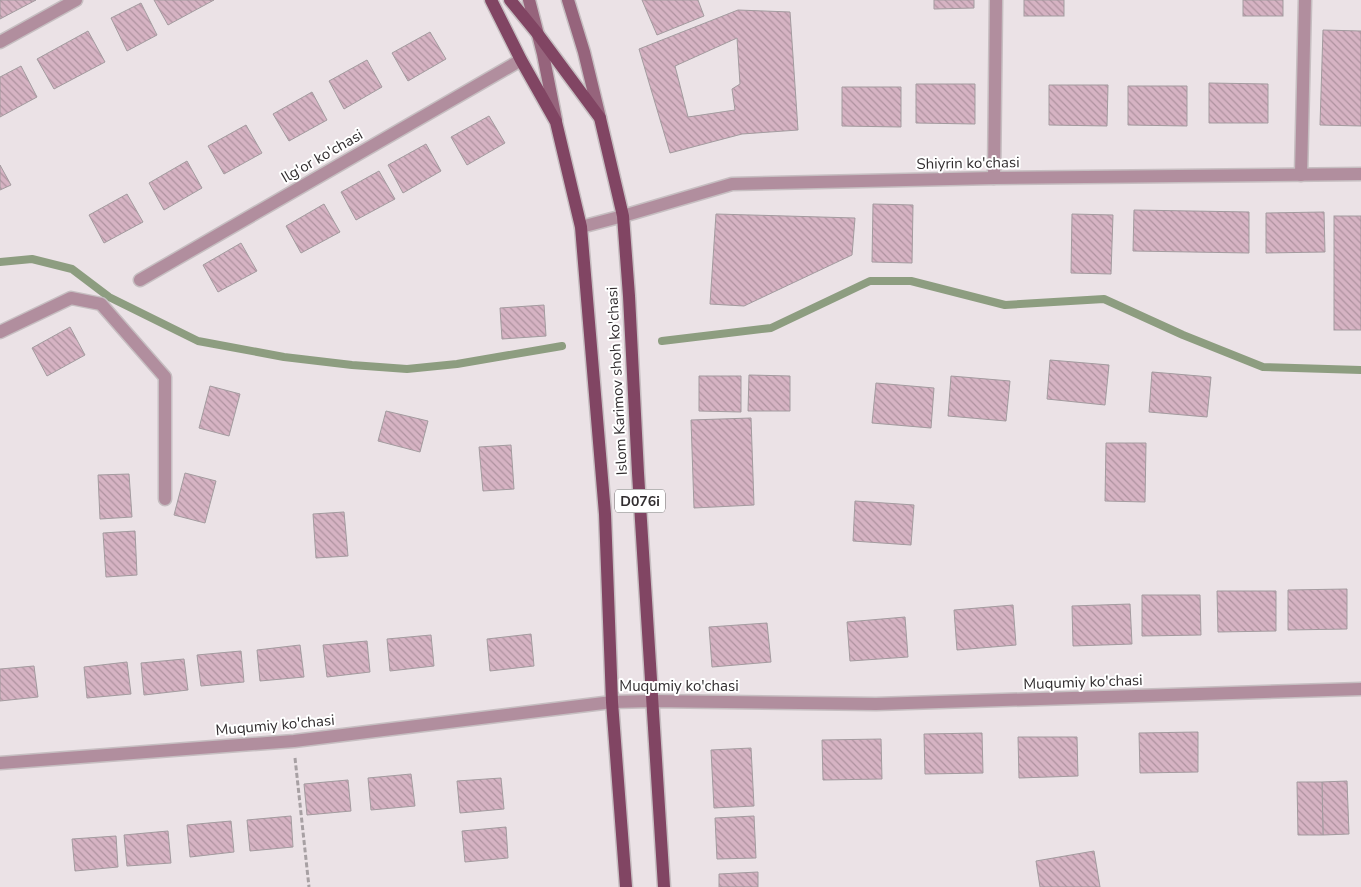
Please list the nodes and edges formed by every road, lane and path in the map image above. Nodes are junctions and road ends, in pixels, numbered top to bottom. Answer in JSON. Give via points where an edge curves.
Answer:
{"nodes":[{"id":1,"x":76,"y":0,"type":"edge"},
{"id":2,"x":491,"y":0,"type":"edge"},
{"id":3,"x":510,"y":0,"type":"edge"},
{"id":4,"x":529,"y":0,"type":"edge"},
{"id":5,"x":568,"y":0,"type":"edge"},
{"id":6,"x":996,"y":0,"type":"edge"},
{"id":7,"x":1305,"y":0,"type":"edge"},
{"id":8,"x":538,"y":32,"type":"junction"},
{"id":9,"x":0,"y":42,"type":"edge"},
{"id":10,"x":522,"y":60,"type":"junction"},
{"id":11,"x":600,"y":118,"type":"junction"},
{"id":12,"x":556,"y":122,"type":"junction"},
{"id":13,"x":1361,"y":174,"type":"edge"},
{"id":14,"x":1301,"y":175,"type":"junction"},
{"id":15,"x":994,"y":178,"type":"junction"},
{"id":16,"x":622,"y":216,"type":"junction"},
{"id":17,"x":581,"y":227,"type":"junction"},
{"id":18,"x":140,"y":280,"type":"dead end"},
{"id":19,"x":0,"y":332,"type":"edge"},
{"id":20,"x":165,"y":499,"type":"dead end"},
{"id":21,"x":1361,"y":689,"type":"edge"},
{"id":22,"x":652,"y":701,"type":"junction"},
{"id":23,"x":612,"y":702,"type":"junction"},
{"id":24,"x":294,"y":741,"type":"junction"},
{"id":25,"x":0,"y":763,"type":"edge"},
{"id":26,"x":309,"y":887,"type":"edge"},
{"id":27,"x":626,"y":887,"type":"edge"},
{"id":28,"x":664,"y":887,"type":"edge"}],
"edges":[{"from":1,"to":9,"type":"street"},
{"from":2,"to":10,"type":"main road"},
{"from":3,"to":8,"type":"main road"},
{"from":4,"to":8,"type":"main road","name":"Islom Karimov shoh ko'chasi","number":"D076i"},
{"from":5,"to":11,"type":"main road","name":"Islom Karimov shoh ko'chasi","number":"D076i"},
{"from":6,"to":15,"type":"street"},
{"from":7,"to":14,"type":"street"},
{"from":8,"to":11,"type":"main road"},
{"from":8,"to":12,"type":"main road","name":"Islom Karimov shoh ko'chasi","number":"D076i"},
{"from":10,"to":12,"type":"main road"},
{"from":10,"to":18,"type":"street","name":"Ilg'or ko'chasi"},
{"from":11,"to":16,"type":"main road","name":"Islom Karimov shoh ko'chasi","number":"D076i"},
{"from":12,"to":17,"type":"main road","name":"Islom Karimov shoh ko'chasi","number":"D076i"},
{"from":13,"to":14,"type":"street","name":"Shiyrin ko'chasi"},
{"from":14,"to":15,"type":"street","name":"Shiyrin ko'chasi"},
{"from":15,"to":16,"type":"street","name":"Shiyrin ko'chasi","via":[[732,184]]},
{"from":16,"to":17,"type":"street","name":"Shiyrin ko'chasi"},
{"from":16,"to":22,"type":"main road","name":"Islom Karimov shoh ko'chasi","number":"D076i"},
{"from":17,"to":23,"type":"main road","name":"Islom Karimov shoh ko'chasi","number":"D076i","via":[[605,514]]},
{"from":19,"to":20,"type":"street","via":[[71,298],[100,304],[165,377]]},
{"from":21,"to":22,"type":"street","name":"Muqumiy ko'chasi","via":[[876,704]]},
{"from":22,"to":23,"type":"street","name":"Muqumiy ko'chasi"},
{"from":22,"to":28,"type":"main road","name":"Islom Karimov shoh ko'chasi","number":"D076i"},
{"from":23,"to":24,"type":"street","name":"Muqumiy ko'chasi"},
{"from":23,"to":27,"type":"main road","name":"Islom Karimov shoh ko'chasi","number":"D076i"},
{"from":24,"to":25,"type":"street","name":"Muqumiy ko'chasi"},
{"from":24,"to":26,"type":"path"}]}
